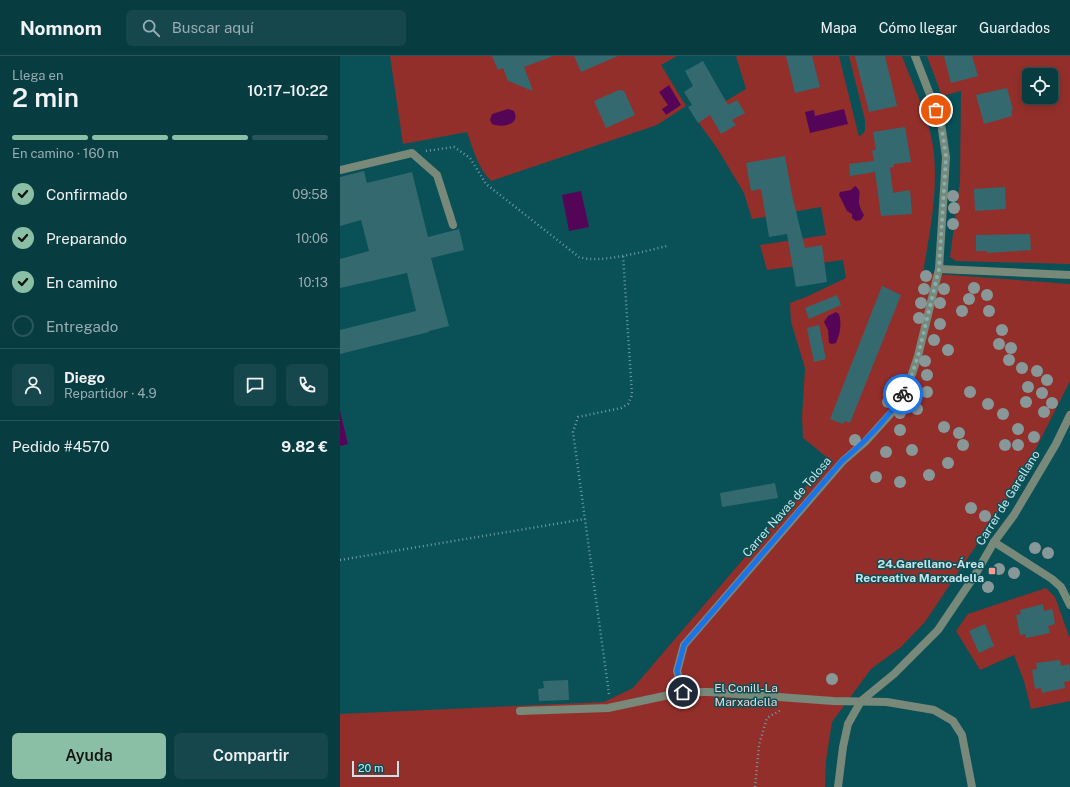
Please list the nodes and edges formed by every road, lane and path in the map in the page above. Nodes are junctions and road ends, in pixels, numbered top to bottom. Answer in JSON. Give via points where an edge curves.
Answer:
{"nodes":[{"id":1,"x":915,"y":56,"type":"edge"},
{"id":2,"x":412,"y":153,"type":"junction"},
{"id":3,"x":340,"y":170,"type":"edge"},
{"id":4,"x":453,"y":225,"type":"dead end"},
{"id":5,"x":667,"y":246,"type":"dead end"},
{"id":6,"x":623,"y":255,"type":"junction"},
{"id":7,"x":939,"y":269,"type":"junction"},
{"id":8,"x":1070,"y":275,"type":"edge"},
{"id":9,"x":1070,"y":415,"type":"edge"},
{"id":10,"x":585,"y":519,"type":"junction"},
{"id":11,"x":994,"y":542,"type":"junction"},
{"id":12,"x":340,"y":560,"type":"edge"},
{"id":13,"x":1070,"y":605,"type":"edge"},
{"id":14,"x":683,"y":692,"type":"junction"},
{"id":15,"x":609,"y":694,"type":"dead end"},
{"id":16,"x":791,"y":698,"type":"junction"},
{"id":17,"x":861,"y":701,"type":"junction"},
{"id":18,"x":520,"y":711,"type":"dead end"},
{"id":19,"x":755,"y":787,"type":"edge"},
{"id":20,"x":838,"y":787,"type":"edge"},
{"id":21,"x":972,"y":787,"type":"edge"}],
"edges":[{"from":1,"to":7,"type":"street","name":"Carrer Navas de Tolosa","via":[[941,123],[946,157]]},
{"from":2,"to":3,"type":"street"},
{"from":2,"to":4,"type":"street","via":[[437,175]]},
{"from":2,"to":6,"type":"path","via":[[454,148],[470,158],[486,184],[579,257],[587,260]]},
{"from":5,"to":6,"type":"path"},
{"from":6,"to":10,"type":"path","via":[[632,395],[628,404],[621,408],[578,417],[573,432]]},
{"from":7,"to":8,"type":"street"},
{"from":7,"to":14,"type":"street","name":"Carrer Navas de Tolosa","via":[[918,356],[908,386],[893,411],[865,442],[842,461],[684,645],[677,671]]},
{"from":9,"to":11,"type":"street","name":"Carrer de Garellano","via":[[1014,515]]},
{"from":10,"to":12,"type":"path"},
{"from":10,"to":15,"type":"path"},
{"from":11,"to":13,"type":"street","via":[[1052,579],[1061,587]]},
{"from":11,"to":17,"type":"street","name":"Carrer de Garellano","via":[[938,630],[894,674]]},
{"from":14,"to":16,"type":"street"},
{"from":14,"to":18,"type":"street","via":[[608,708]]},
{"from":16,"to":17,"type":"street"},
{"from":16,"to":19,"type":"path","via":[[790,704],[767,718],[759,745]]},
{"from":17,"to":20,"type":"street","name":"Carrer de Garellano","via":[[848,724],[842,747]]},
{"from":17,"to":21,"type":"street","via":[[888,702],[934,710],[953,721],[962,735]]}]}
